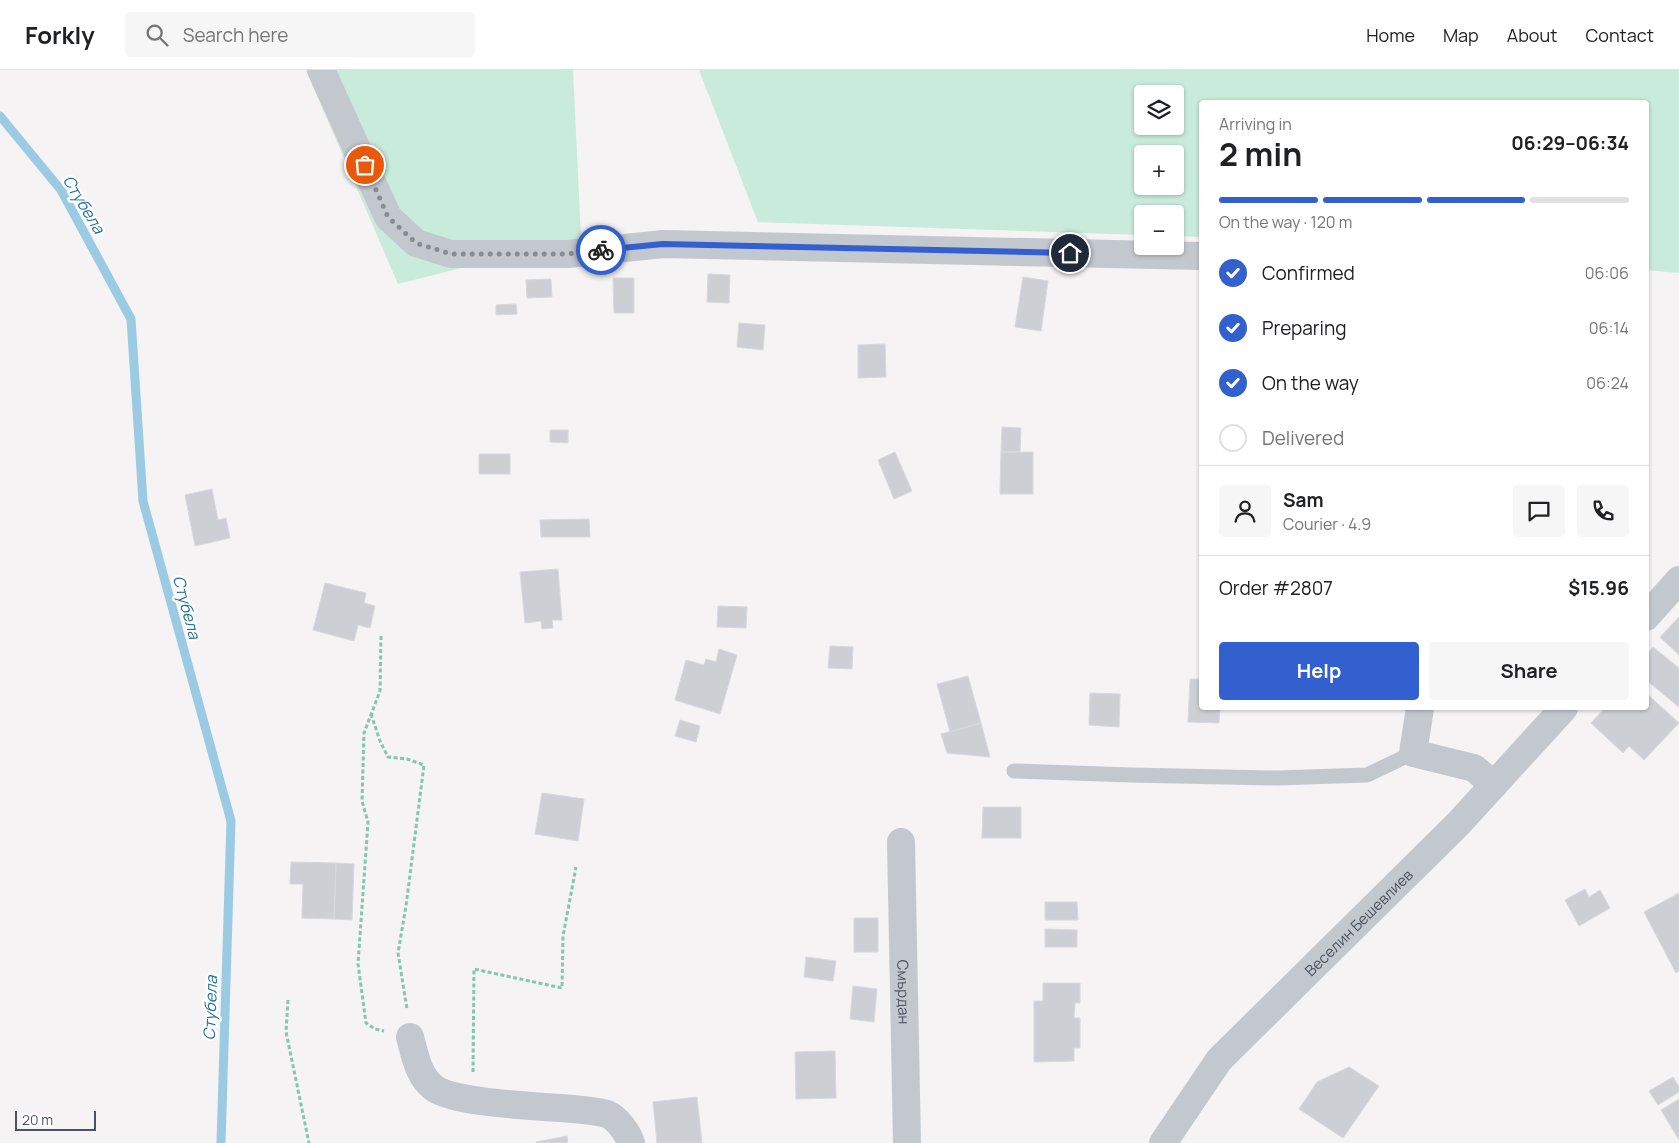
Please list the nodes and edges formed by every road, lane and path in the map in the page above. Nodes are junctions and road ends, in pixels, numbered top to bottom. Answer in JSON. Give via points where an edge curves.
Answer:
{"nodes":[{"id":1,"x":321,"y":70,"type":"edge"},
{"id":2,"x":1199,"y":256,"type":"edge"},
{"id":3,"x":1679,"y":580,"type":"edge"},
{"id":4,"x":1649,"y":613,"type":"edge"},
{"id":5,"x":381,"y":636,"type":"dead end"},
{"id":6,"x":1420,"y":710,"type":"edge"},
{"id":7,"x":1562,"y":710,"type":"edge"},
{"id":8,"x":371,"y":714,"type":"junction"},
{"id":9,"x":1413,"y":753,"type":"junction"},
{"id":10,"x":1014,"y":771,"type":"dead end"},
{"id":11,"x":1494,"y":785,"type":"junction"},
{"id":12,"x":901,"y":842,"type":"dead end"},
{"id":13,"x":576,"y":867,"type":"dead end"},
{"id":14,"x":288,"y":1000,"type":"dead end"},
{"id":15,"x":410,"y":1037,"type":"junction"},
{"id":16,"x":472,"y":1100,"type":"junction"},
{"id":17,"x":309,"y":1143,"type":"edge"},
{"id":18,"x":631,"y":1143,"type":"edge"},
{"id":19,"x":907,"y":1143,"type":"edge"},
{"id":20,"x":1163,"y":1143,"type":"edge"}],
"edges":[{"from":1,"to":2,"type":"street","via":[[388,217],[416,243],[451,254],[568,254],[663,244]]},
{"from":3,"to":4,"type":"street"},
{"from":5,"to":8,"type":"path","via":[[380,690]]},
{"from":6,"to":9,"type":"street"},
{"from":7,"to":11,"type":"street","name":"Веселин Бешевлиев"},
{"from":8,"to":15,"type":"path","via":[[388,757],[424,765],[398,953]]},
{"from":8,"to":15,"type":"path","via":[[364,733],[362,801],[368,822],[358,964],[366,1023],[375,1029]]},
{"from":9,"to":10,"type":"lane","via":[[1366,775],[1276,778]]},
{"from":9,"to":11,"type":"street","via":[[1474,768]]},
{"from":11,"to":20,"type":"street","name":"Веселин Бешевлиев","via":[[1219,1060]]},
{"from":12,"to":19,"type":"street","name":"Смърдан"},
{"from":13,"to":16,"type":"path","via":[[563,936],[562,988],[474,969]]},
{"from":14,"to":17,"type":"path","via":[[286,1032]]},
{"from":15,"to":16,"type":"street","via":[[426,1080],[443,1094]]},
{"from":16,"to":18,"type":"street","via":[[608,1114],[621,1126]]}]}
